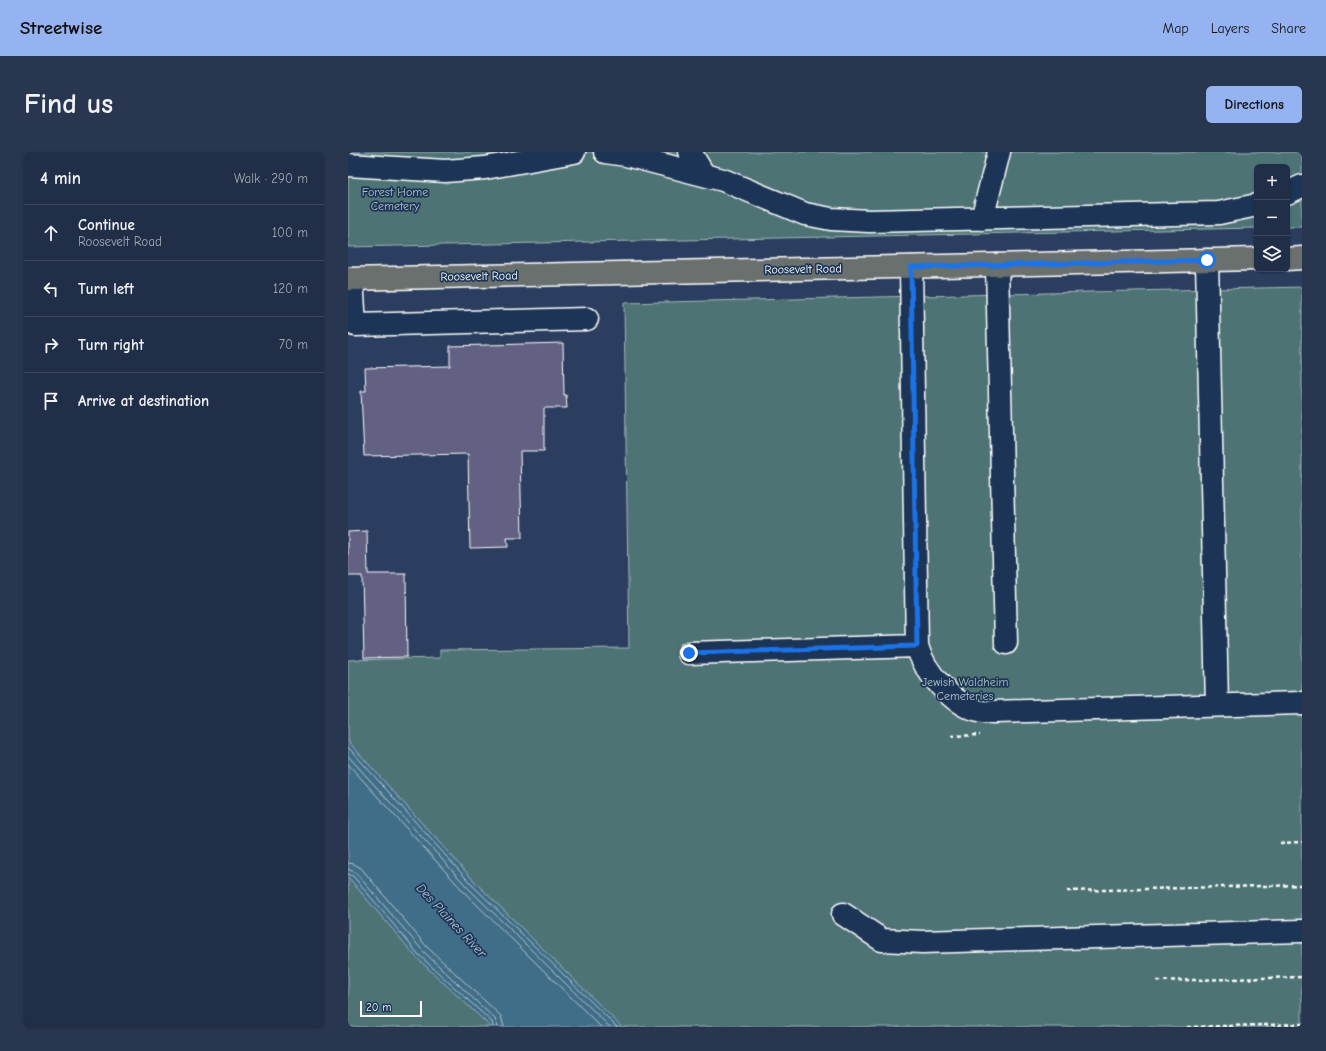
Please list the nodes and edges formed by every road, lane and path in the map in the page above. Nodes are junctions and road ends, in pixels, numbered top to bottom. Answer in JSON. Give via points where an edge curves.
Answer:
{"nodes":[{"id":1,"x":574,"y":152,"type":"edge"},
{"id":2,"x":605,"y":152,"type":"edge"},
{"id":3,"x":690,"y":152,"type":"edge"},
{"id":4,"x":999,"y":152,"type":"edge"},
{"id":5,"x":348,"y":165,"type":"edge"},
{"id":6,"x":704,"y":175,"type":"junction"},
{"id":7,"x":1302,"y":186,"type":"edge"},
{"id":8,"x":1290,"y":192,"type":"edge"},
{"id":9,"x":1254,"y":206,"type":"edge"},
{"id":10,"x":982,"y":219,"type":"junction"},
{"id":11,"x":1302,"y":258,"type":"edge"},
{"id":12,"x":1254,"y":259,"type":"edge"},
{"id":13,"x":1290,"y":259,"type":"edge"},
{"id":14,"x":1207,"y":260,"type":"junction"},
{"id":15,"x":997,"y":265,"type":"junction"},
{"id":16,"x":911,"y":267,"type":"junction"},
{"id":17,"x":350,"y":279,"type":"edge"},
{"id":18,"x":586,"y":319,"type":"dead end"},
{"id":19,"x":1006,"y":643,"type":"dead end"},
{"id":20,"x":917,"y":646,"type":"junction"},
{"id":21,"x":689,"y":653,"type":"dead end"},
{"id":22,"x":1302,"y":703,"type":"edge"},
{"id":23,"x":1218,"y":705,"type":"junction"},
{"id":24,"x":1302,"y":842,"type":"edge"},
{"id":25,"x":1280,"y":843,"type":"dead end"},
{"id":26,"x":1302,"y":885,"type":"edge"},
{"id":27,"x":1067,"y":891,"type":"dead end"},
{"id":28,"x":843,"y":914,"type":"dead end"},
{"id":29,"x":1302,"y":931,"type":"edge"},
{"id":30,"x":1302,"y":977,"type":"edge"},
{"id":31,"x":1157,"y":981,"type":"dead end"},
{"id":32,"x":1302,"y":1024,"type":"edge"},
{"id":33,"x":1245,"y":1026,"type":"edge"},
{"id":34,"x":1187,"y":1027,"type":"edge"}],
"edges":[{"from":1,"to":5,"type":"lane","via":[[485,168],[445,171]]},
{"from":2,"to":6,"type":"lane"},
{"from":3,"to":6,"type":"lane"},
{"from":4,"to":10,"type":"lane"},
{"from":6,"to":10,"type":"lane","via":[[723,180],[805,214],[831,219]]},
{"from":7,"to":8,"type":"lane"},
{"from":9,"to":10,"type":"lane","via":[[1218,213]]},
{"from":11,"to":13,"type":"main road"},
{"from":12,"to":14,"type":"main road","name":"Roosevelt Road"},
{"from":14,"to":15,"type":"main road","name":"Roosevelt Road"},
{"from":14,"to":23,"type":"lane"},
{"from":15,"to":16,"type":"main road","name":"Roosevelt Road"},
{"from":15,"to":19,"type":"lane"},
{"from":16,"to":17,"type":"main road","name":"Roosevelt Road"},
{"from":16,"to":20,"type":"lane"},
{"from":17,"to":18,"type":"lane","via":[[355,325]]},
{"from":20,"to":21,"type":"lane"},
{"from":20,"to":23,"type":"lane","via":[[923,662],[943,688],[969,708],[979,712]]},
{"from":22,"to":23,"type":"lane"},
{"from":24,"to":25,"type":"path"},
{"from":26,"to":27,"type":"path"},
{"from":28,"to":29,"type":"lane","via":[[882,940],[922,942]]},
{"from":30,"to":31,"type":"path"},
{"from":32,"to":33,"type":"path"},
{"from":33,"to":34,"type":"path"}]}
